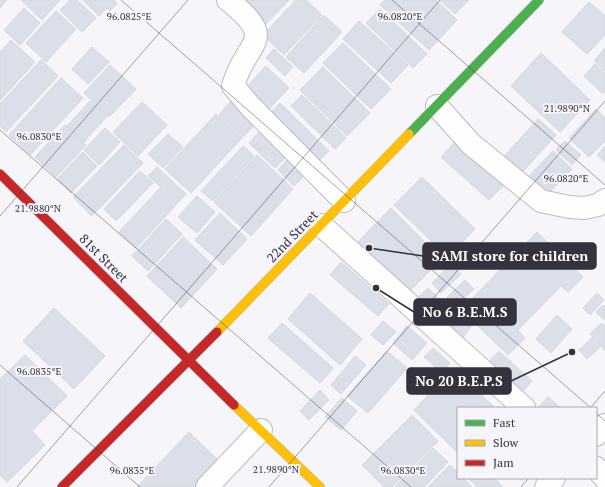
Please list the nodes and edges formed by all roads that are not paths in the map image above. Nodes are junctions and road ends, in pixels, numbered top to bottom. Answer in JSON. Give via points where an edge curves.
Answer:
{"nodes":[{"id":1,"x":228,"y":0,"type":"edge"},
{"id":2,"x":539,"y":0,"type":"edge"},
{"id":3,"x":437,"y":106,"type":"junction"},
{"id":4,"x":0,"y":174,"type":"edge"},
{"id":5,"x":605,"y":200,"type":"edge"},
{"id":6,"x":344,"y":201,"type":"junction"},
{"id":7,"x":321,"y":225,"type":"junction"},
{"id":8,"x":189,"y":361,"type":"junction"},
{"id":9,"x":523,"y":407,"type":"edge"},
{"id":10,"x":605,"y":425,"type":"edge"},
{"id":11,"x":261,"y":430,"type":"junction"},
{"id":12,"x":597,"y":434,"type":"edge"},
{"id":13,"x":597,"y":469,"type":"edge"},
{"id":14,"x":605,"y":478,"type":"edge"},
{"id":15,"x":553,"y":479,"type":"edge"},
{"id":16,"x":72,"y":484,"type":"edge"},
{"id":17,"x":207,"y":487,"type":"edge"},
{"id":18,"x":320,"y":487,"type":"edge"},
{"id":19,"x":546,"y":487,"type":"edge"}],
"edges":[{"from":1,"to":6,"type":"street","via":[[254,25],[256,35],[255,44],[233,86]]},
{"from":2,"to":3,"type":"main road","name":"22nd Street"},
{"from":3,"to":5,"type":"street","via":[[471,144],[541,201],[584,208],[598,205]]},
{"from":3,"to":6,"type":"main road","name":"22nd Street"},
{"from":4,"to":8,"type":"main road","name":"81st Street"},
{"from":6,"to":7,"type":"main road","name":"22nd Street"},
{"from":7,"to":8,"type":"main road","name":"22nd Street"},
{"from":7,"to":9,"type":"street"},
{"from":8,"to":11,"type":"main road","name":"81st Street"},
{"from":8,"to":16,"type":"main road","name":"22nd Street"},
{"from":10,"to":12,"type":"street"},
{"from":11,"to":17,"type":"street"},
{"from":11,"to":18,"type":"main road","name":"81st Street"},
{"from":13,"to":14,"type":"street"},
{"from":15,"to":19,"type":"street"}]}
